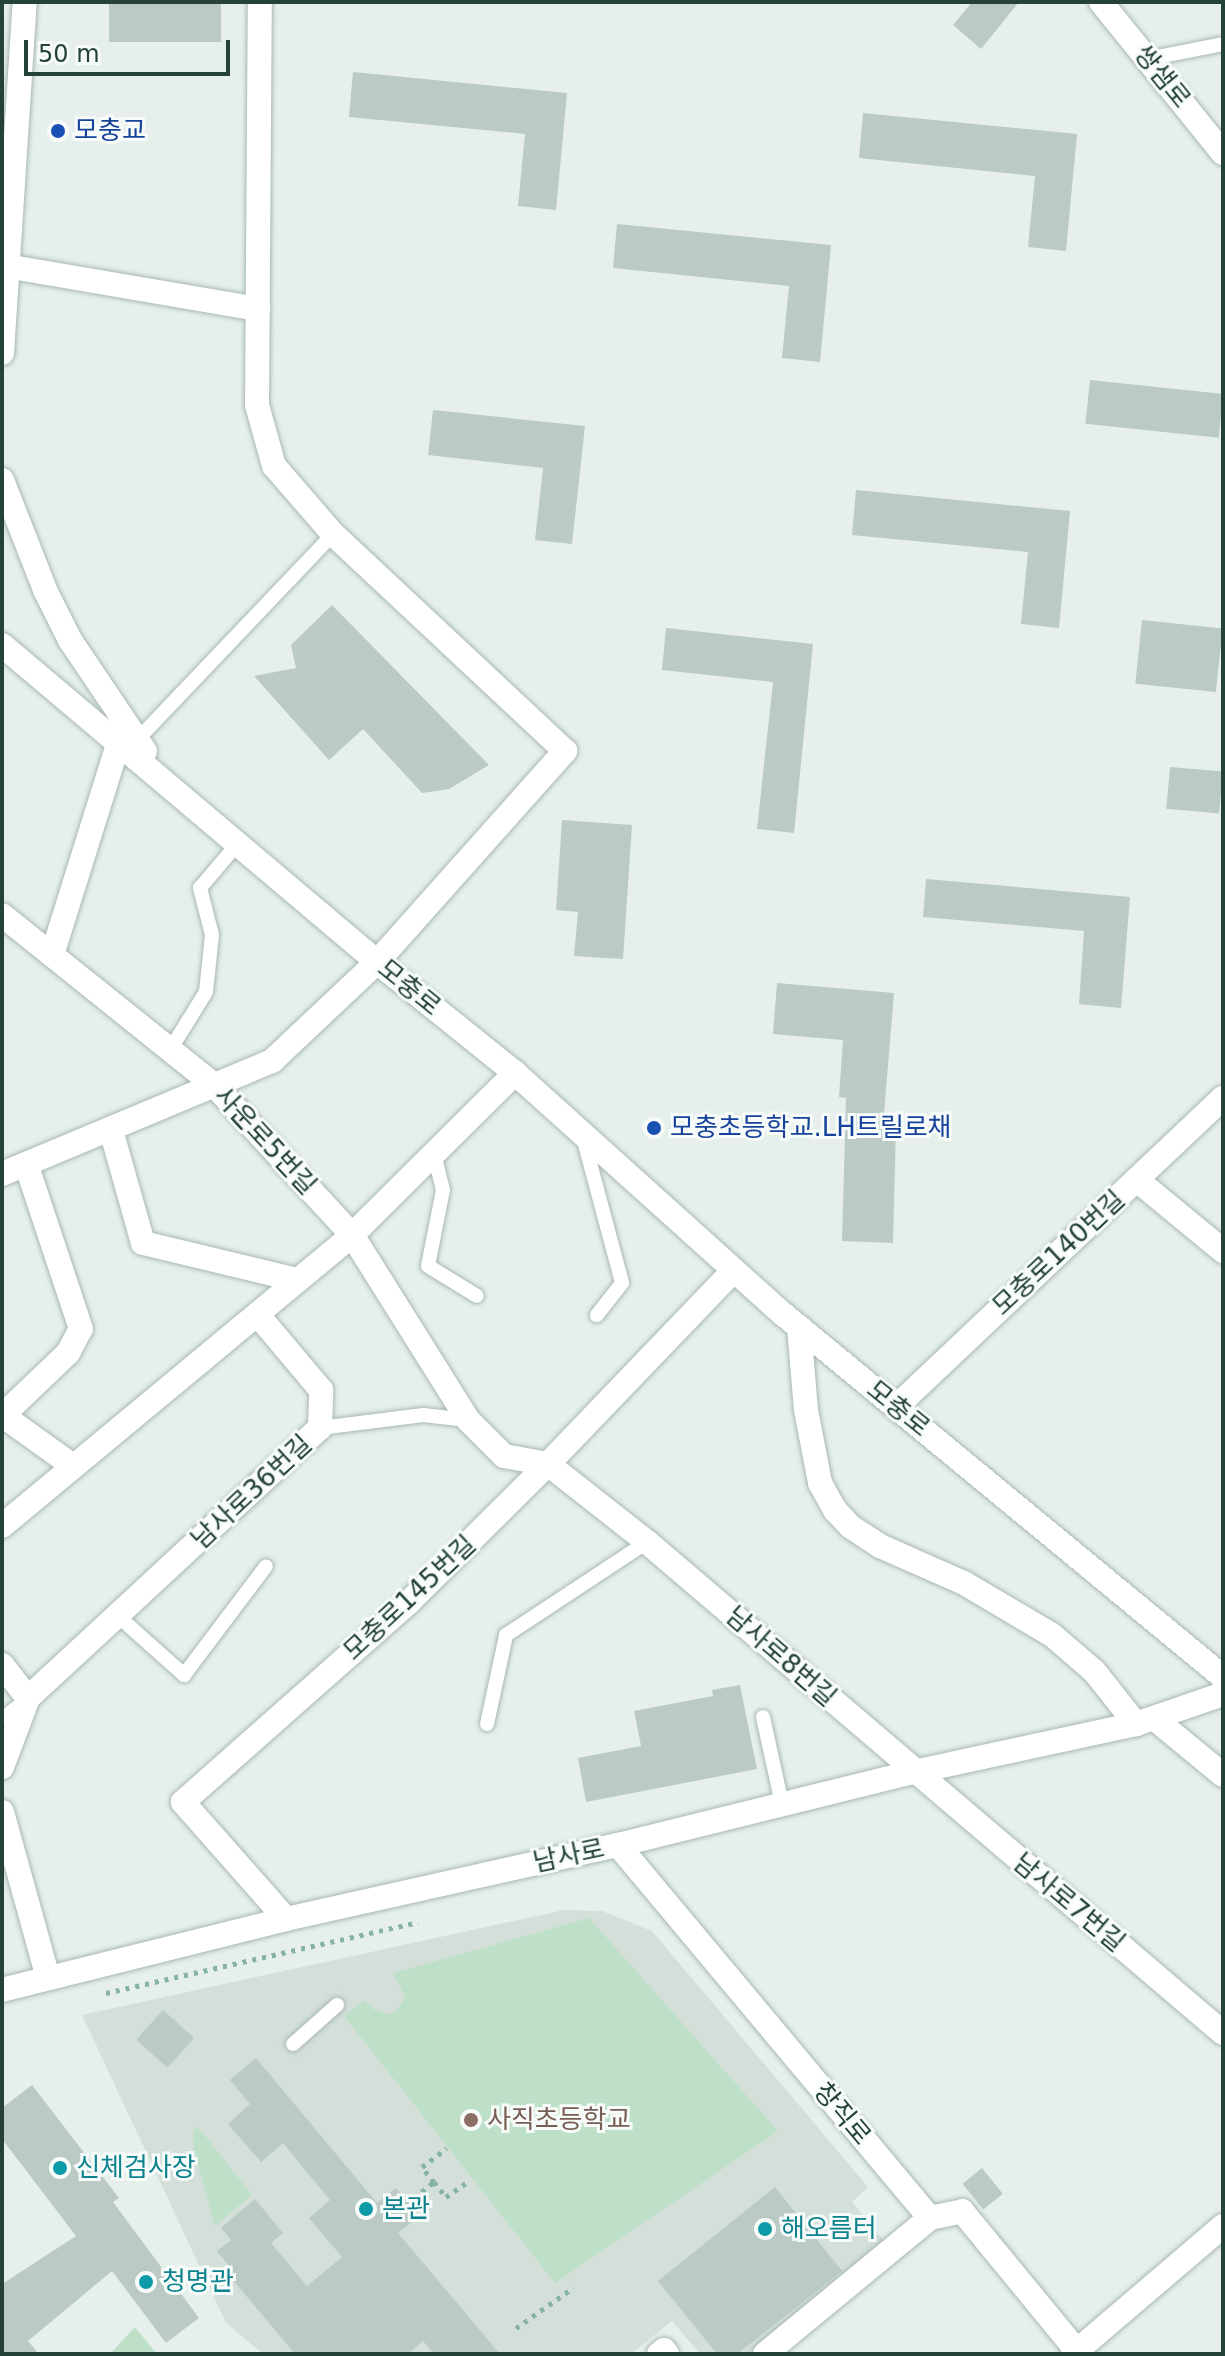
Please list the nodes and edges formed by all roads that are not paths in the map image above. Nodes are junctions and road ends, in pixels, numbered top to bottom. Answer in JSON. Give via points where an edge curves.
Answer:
{"nodes":[{"id":1,"x":25,"y":2,"type":"edge"},
{"id":2,"x":260,"y":2,"type":"edge"},
{"id":3,"x":1101,"y":2,"type":"edge"},
{"id":4,"x":1223,"y":44,"type":"edge"},
{"id":5,"x":1147,"y":59,"type":"junction"},
{"id":6,"x":1223,"y":153,"type":"edge"},
{"id":7,"x":6,"y":266,"type":"junction"},
{"id":8,"x":258,"y":309,"type":"junction"},
{"id":9,"x":2,"y":353,"type":"edge"},
{"id":10,"x":2,"y":480,"type":"edge"},
{"id":11,"x":333,"y":534,"type":"junction"},
{"id":12,"x":2,"y":645,"type":"edge"},
{"id":13,"x":128,"y":741,"type":"junction"},
{"id":14,"x":238,"y":843,"type":"junction"},
{"id":15,"x":2,"y":915,"type":"edge"},
{"id":16,"x":52,"y":955,"type":"junction"},
{"id":17,"x":377,"y":962,"type":"junction"},
{"id":18,"x":170,"y":1050,"type":"junction"},
{"id":19,"x":515,"y":1073,"type":"junction"},
{"id":20,"x":214,"y":1085,"type":"junction"},
{"id":21,"x":1223,"y":1098,"type":"edge"},
{"id":22,"x":111,"y":1130,"type":"junction"},
{"id":23,"x":582,"y":1131,"type":"junction"},
{"id":24,"x":434,"y":1154,"type":"junction"},
{"id":25,"x":26,"y":1164,"type":"junction"},
{"id":26,"x":2,"y":1174,"type":"edge"},
{"id":27,"x":1137,"y":1180,"type":"junction"},
{"id":28,"x":352,"y":1235,"type":"junction"},
{"id":29,"x":1223,"y":1251,"type":"edge"},
{"id":30,"x":733,"y":1271,"type":"junction"},
{"id":31,"x":297,"y":1280,"type":"junction"},
{"id":32,"x":477,"y":1296,"type":"dead end"},
{"id":33,"x":257,"y":1314,"type":"junction"},
{"id":34,"x":597,"y":1315,"type":"dead end"},
{"id":35,"x":799,"y":1327,"type":"junction"},
{"id":36,"x":896,"y":1407,"type":"junction"},
{"id":37,"x":2,"y":1416,"type":"edge"},
{"id":38,"x":468,"y":1420,"type":"junction"},
{"id":39,"x":320,"y":1428,"type":"junction"},
{"id":40,"x":548,"y":1464,"type":"junction"},
{"id":41,"x":73,"y":1466,"type":"junction"},
{"id":42,"x":2,"y":1526,"type":"edge"},
{"id":43,"x":647,"y":1542,"type":"junction"},
{"id":44,"x":266,"y":1566,"type":"dead end"},
{"id":45,"x":118,"y":1616,"type":"junction"},
{"id":46,"x":2,"y":1665,"type":"edge"},
{"id":47,"x":1223,"y":1677,"type":"edge"},
{"id":48,"x":1223,"y":1694,"type":"edge"},
{"id":49,"x":28,"y":1698,"type":"junction"},
{"id":50,"x":763,"y":1717,"type":"dead end"},
{"id":51,"x":2,"y":1719,"type":"edge"},
{"id":52,"x":1146,"y":1721,"type":"junction"},
{"id":53,"x":487,"y":1724,"type":"dead end"},
{"id":54,"x":2,"y":1767,"type":"edge"},
{"id":55,"x":914,"y":1772,"type":"junction"},
{"id":56,"x":1223,"y":1775,"type":"edge"},
{"id":57,"x":782,"y":1804,"type":"junction"},
{"id":58,"x":2,"y":1812,"type":"edge"},
{"id":59,"x":618,"y":1845,"type":"junction"},
{"id":60,"x":286,"y":1919,"type":"junction"},
{"id":61,"x":48,"y":1978,"type":"junction"},
{"id":62,"x":2,"y":1990,"type":"edge"},
{"id":63,"x":337,"y":2005,"type":"dead end"},
{"id":64,"x":1223,"y":2033,"type":"edge"},
{"id":65,"x":293,"y":2044,"type":"dead end"},
{"id":66,"x":930,"y":2218,"type":"junction"},
{"id":67,"x":1223,"y":2226,"type":"edge"},
{"id":68,"x":1075,"y":2352,"type":"edge"},
{"id":69,"x":659,"y":2354,"type":"edge"},
{"id":70,"x":667,"y":2354,"type":"edge"},
{"id":71,"x":765,"y":2354,"type":"edge"}],
"edges":[{"from":1,"to":7,"type":"street"},
{"from":2,"to":8,"type":"street"},
{"from":3,"to":5,"type":"street","name":"쌍샘로"},
{"from":4,"to":5,"type":"lane"},
{"from":5,"to":6,"type":"street","name":"쌍샘로"},
{"from":7,"to":8,"type":"street"},
{"from":7,"to":9,"type":"street"},
{"from":8,"to":11,"type":"street","via":[[257,405],[274,466]]},
{"from":10,"to":13,"type":"street","via":[[45,590]]},
{"from":11,"to":13,"type":"lane"},
{"from":11,"to":17,"type":"street","via":[[565,751]]},
{"from":12,"to":13,"type":"street"},
{"from":13,"to":14,"type":"street","name":"모충로"},
{"from":13,"to":16,"type":"street"},
{"from":14,"to":17,"type":"street","name":"모충로"},
{"from":14,"to":18,"type":"lane","via":[[200,888],[212,935],[206,992]]},
{"from":15,"to":16,"type":"street","name":"사운로5번길"},
{"from":16,"to":18,"type":"street","name":"사운로5번길"},
{"from":17,"to":19,"type":"street","name":"모충로"},
{"from":17,"to":20,"type":"street","via":[[272,1061]]},
{"from":18,"to":20,"type":"street","name":"사운로5번길"},
{"from":19,"to":23,"type":"street","name":"모충로"},
{"from":19,"to":24,"type":"street"},
{"from":20,"to":22,"type":"street"},
{"from":20,"to":28,"type":"street","name":"사운로5번길"},
{"from":21,"to":27,"type":"street","name":"모충로140번길"},
{"from":22,"to":25,"type":"street"},
{"from":22,"to":31,"type":"street","via":[[143,1243]]},
{"from":23,"to":30,"type":"street","name":"모충로"},
{"from":23,"to":34,"type":"lane","via":[[622,1283]]},
{"from":24,"to":28,"type":"street"},
{"from":24,"to":32,"type":"lane","via":[[443,1190],[428,1266]]},
{"from":25,"to":26,"type":"street"},
{"from":25,"to":37,"type":"street","via":[[81,1329],[68,1353]]},
{"from":27,"to":29,"type":"street"},
{"from":27,"to":36,"type":"street","name":"모충로140번길"},
{"from":28,"to":31,"type":"street"},
{"from":28,"to":38,"type":"street","name":"사운로5번길"},
{"from":30,"to":35,"type":"street","name":"모충로"},
{"from":30,"to":40,"type":"street","name":"모충로145번길"},
{"from":31,"to":33,"type":"street"},
{"from":33,"to":39,"type":"street","name":"남사로36번길","via":[[321,1390]]},
{"from":33,"to":41,"type":"street"},
{"from":35,"to":36,"type":"street","name":"모충로"},
{"from":35,"to":52,"type":"street","via":[[806,1410],[820,1483],[835,1510],[880,1546],[964,1583],[1052,1635]]},
{"from":36,"to":47,"type":"street","name":"모충로"},
{"from":37,"to":41,"type":"street"},
{"from":38,"to":39,"type":"lane","via":[[423,1415]]},
{"from":38,"to":40,"type":"street","name":"사운로5번길","via":[[504,1456]]},
{"from":39,"to":45,"type":"street","name":"남사로36번길"},
{"from":40,"to":43,"type":"street","name":"남사로8번길"},
{"from":40,"to":60,"type":"street","name":"모충로145번길","via":[[410,1601],[183,1802]]},
{"from":41,"to":42,"type":"street"},
{"from":43,"to":53,"type":"lane","via":[[506,1635]]},
{"from":43,"to":55,"type":"street","name":"남사로8번길"},
{"from":44,"to":45,"type":"lane","via":[[184,1675]]},
{"from":45,"to":49,"type":"street","name":"남사로36번길"},
{"from":46,"to":49,"type":"street"},
{"from":48,"to":52,"type":"street","name":"남사로"},
{"from":49,"to":51,"type":"lane","name":"남사로36번길"},
{"from":49,"to":54,"type":"street"},
{"from":50,"to":57,"type":"lane"},
{"from":52,"to":55,"type":"street","name":"남사로"},
{"from":52,"to":56,"type":"street"},
{"from":55,"to":57,"type":"street","name":"남사로"},
{"from":55,"to":64,"type":"street","name":"남사로7번길"},
{"from":57,"to":59,"type":"street","name":"남사로"},
{"from":58,"to":61,"type":"street"},
{"from":59,"to":60,"type":"street","name":"남사로"},
{"from":59,"to":66,"type":"street","name":"창직로"},
{"from":60,"to":61,"type":"street","name":"남사로"},
{"from":61,"to":62,"type":"street","name":"남사로"},
{"from":63,"to":65,"type":"lane"},
{"from":66,"to":68,"type":"street","via":[[962,2211]]},
{"from":66,"to":71,"type":"street"},
{"from":67,"to":68,"type":"street"},
{"from":69,"to":70,"type":"street"}]}
